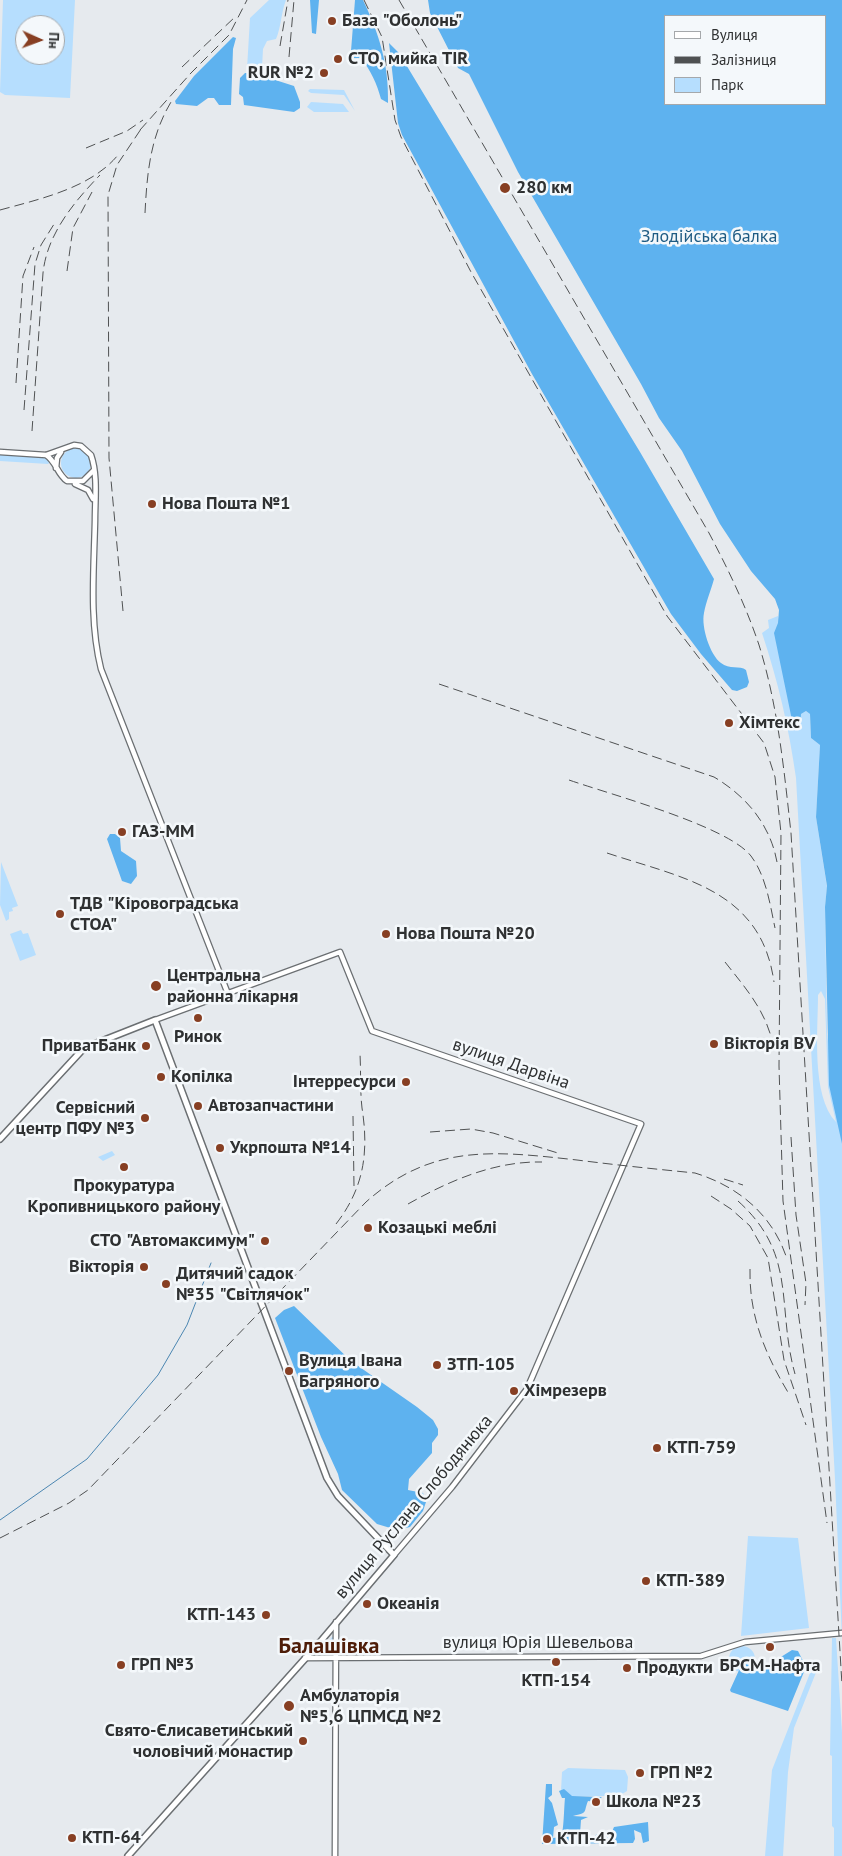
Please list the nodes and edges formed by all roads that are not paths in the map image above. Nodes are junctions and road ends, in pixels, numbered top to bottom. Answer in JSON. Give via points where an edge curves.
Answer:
{"nodes":[{"id":1,"x":63,"y":449,"type":"junction"},
{"id":2,"x":0,"y":452,"type":"edge"},
{"id":3,"x":46,"y":455,"type":"junction"},
{"id":4,"x":94,"y":467,"type":"junction"},
{"id":5,"x":56,"y":469,"type":"junction"},
{"id":6,"x":71,"y":482,"type":"junction"},
{"id":7,"x":95,"y":505,"type":"junction"},
{"id":8,"x":228,"y":994,"type":"junction"},
{"id":9,"x":155,"y":1020,"type":"junction"},
{"id":10,"x":641,"y":1124,"type":"joint"},
{"id":11,"x":0,"y":1139,"type":"edge"},
{"id":12,"x":394,"y":1555,"type":"junction"},
{"id":13,"x":336,"y":1621,"type":"junction"},
{"id":14,"x":842,"y":1633,"type":"edge"},
{"id":15,"x":305,"y":1658,"type":"junction"},
{"id":16,"x":336,"y":1658,"type":"junction"},
{"id":17,"x":128,"y":1856,"type":"edge"},
{"id":18,"x":335,"y":1856,"type":"edge"}],
"edges":[{"from":1,"to":3,"type":"street"},
{"from":1,"to":4,"type":"street","via":[[74,445],[87,449]]},
{"from":1,"to":5,"type":"street","via":[[57,458]]},
{"from":2,"to":3,"type":"street"},
{"from":3,"to":5,"type":"street"},
{"from":4,"to":6,"type":"street","via":[[83,481]]},
{"from":4,"to":7,"type":"street"},
{"from":5,"to":6,"type":"street","via":[[62,478]]},
{"from":6,"to":7,"type":"street","via":[[88,490]]},
{"from":7,"to":8,"type":"street","via":[[94,617],[101,669]]},
{"from":8,"to":9,"type":"street"},
{"from":8,"to":10,"type":"street","name":"вулиця Дарвіна","via":[[340,952],[372,1031]]},
{"from":9,"to":11,"type":"main road","via":[[84,1048]]},
{"from":9,"to":12,"type":"main road","via":[[327,1478],[338,1496]]},
{"from":10,"to":12,"type":"street","name":"вулиця Руслана Слободянюка","via":[[527,1389],[452,1487]]},
{"from":12,"to":13,"type":"main road","name":"вулиця Руслана Слободянюка"},
{"from":13,"to":15,"type":"main road","name":"вулиця Руслана Слободянюка"},
{"from":13,"to":16,"type":"street"},
{"from":14,"to":16,"type":"street","name":"вулиця Юрія Шевельова","via":[[738,1643],[700,1656]]},
{"from":15,"to":16,"type":"street","name":"вулиця Юрія Шевельова"},
{"from":15,"to":17,"type":"main road","name":"вулиця Руслана Слободянюка"},
{"from":16,"to":18,"type":"street"}]}
